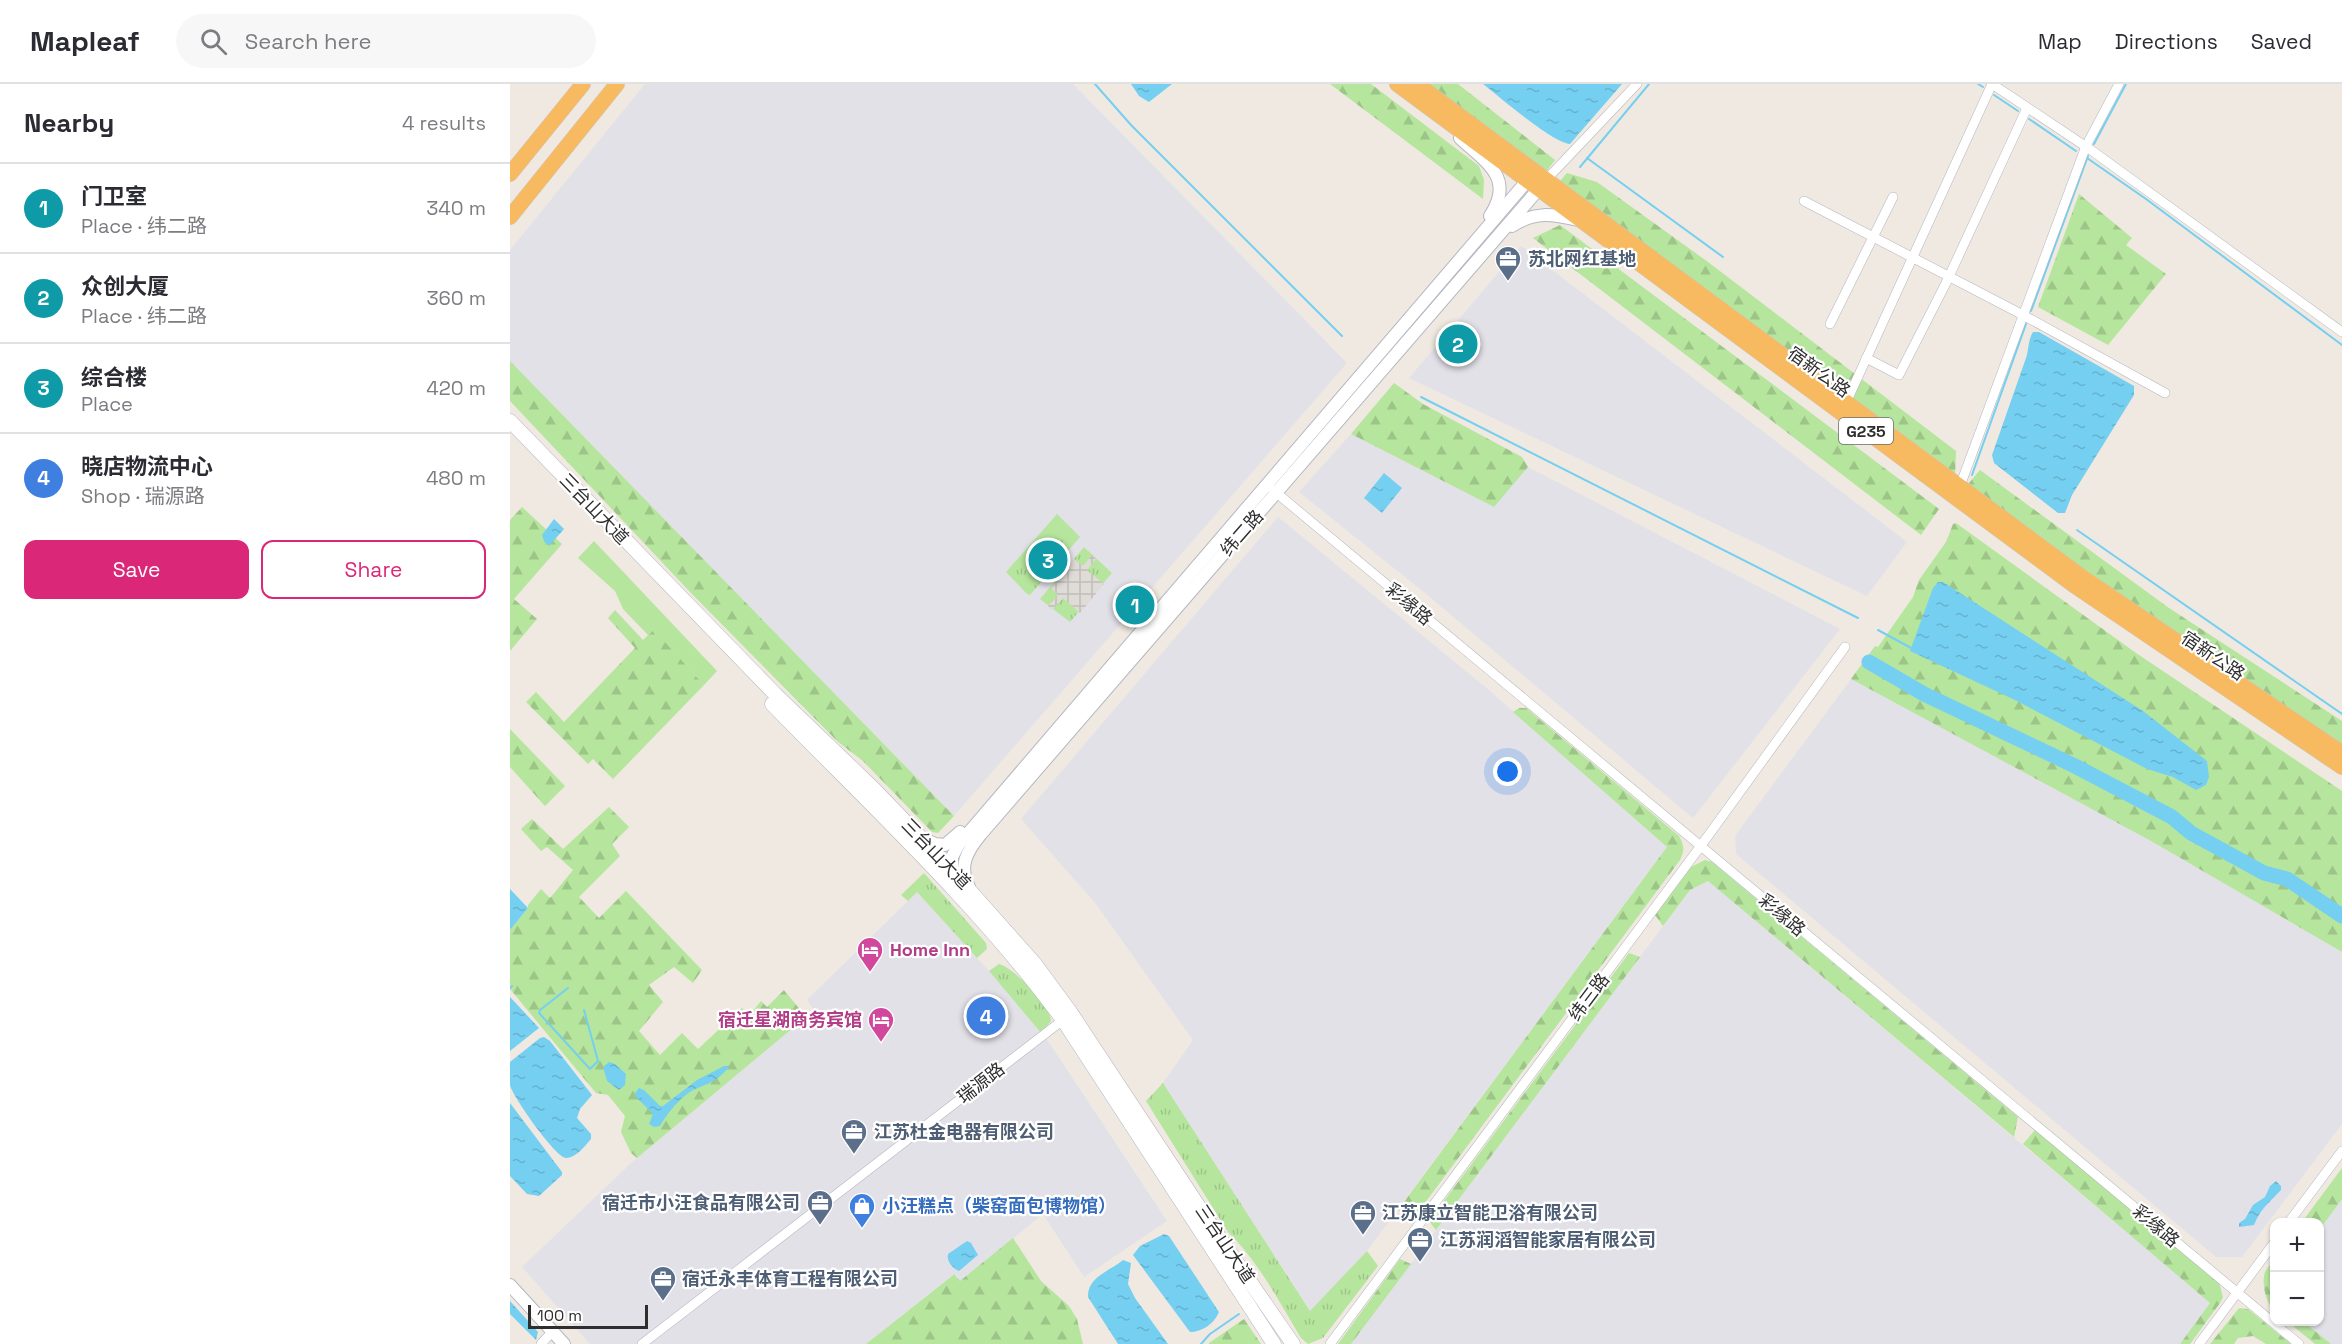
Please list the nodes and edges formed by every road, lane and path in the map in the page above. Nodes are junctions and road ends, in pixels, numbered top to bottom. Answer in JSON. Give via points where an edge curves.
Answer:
{"nodes":[{"id":1,"x":583,"y":84,"type":"edge"},
{"id":2,"x":617,"y":84,"type":"edge"},
{"id":3,"x":1397,"y":84,"type":"edge"},
{"id":4,"x":1417,"y":84,"type":"edge"},
{"id":5,"x":1636,"y":84,"type":"edge"},
{"id":6,"x":1992,"y":84,"type":"edge"},
{"id":7,"x":2119,"y":84,"type":"edge"},
{"id":8,"x":2027,"y":108,"type":"junction"},
{"id":9,"x":2086,"y":146,"type":"junction"},
{"id":10,"x":510,"y":174,"type":"edge"},
{"id":11,"x":1537,"y":183,"type":"junction"},
{"id":12,"x":1893,"y":197,"type":"dead end"},
{"id":13,"x":1804,"y":201,"type":"dead end"},
{"id":14,"x":510,"y":217,"type":"edge"},
{"id":15,"x":1582,"y":221,"type":"junction"},
{"id":16,"x":1874,"y":238,"type":"junction"},
{"id":17,"x":1472,"y":246,"type":"junction"},
{"id":18,"x":1912,"y":258,"type":"junction"},
{"id":19,"x":1471,"y":267,"type":"junction"},
{"id":20,"x":1949,"y":277,"type":"junction"},
{"id":21,"x":2023,"y":315,"type":"junction"},
{"id":22,"x":1830,"y":324,"type":"dead end"},
{"id":23,"x":2342,"y":332,"type":"edge"},
{"id":24,"x":1866,"y":358,"type":"junction"},
{"id":25,"x":2165,"y":393,"type":"dead end"},
{"id":26,"x":1844,"y":407,"type":"junction"},
{"id":27,"x":510,"y":421,"type":"edge"},
{"id":28,"x":510,"y":435,"type":"edge"},
{"id":29,"x":1960,"y":486,"type":"junction"},
{"id":30,"x":1272,"y":489,"type":"junction"},
{"id":31,"x":1845,"y":647,"type":"dead end"},
{"id":32,"x":2342,"y":753,"type":"edge"},
{"id":33,"x":1024,"y":767,"type":"junction"},
{"id":34,"x":2342,"y":767,"type":"edge"},
{"id":35,"x":918,"y":835,"type":"junction"},
{"id":36,"x":1700,"y":847,"type":"junction"},
{"id":37,"x":952,"y":870,"type":"junction"},
{"id":38,"x":966,"y":894,"type":"junction"},
{"id":39,"x":1063,"y":1020,"type":"junction"},
{"id":40,"x":2342,"y":1151,"type":"edge"},
{"id":41,"x":2292,"y":1218,"type":"edge"},
{"id":42,"x":2270,"y":1248,"type":"edge"},
{"id":43,"x":510,"y":1285,"type":"edge"},
{"id":44,"x":2237,"y":1293,"type":"junction"},
{"id":45,"x":552,"y":1332,"type":"junction"},
{"id":46,"x":541,"y":1344,"type":"edge"},
{"id":47,"x":564,"y":1344,"type":"edge"},
{"id":48,"x":642,"y":1344,"type":"edge"},
{"id":49,"x":1274,"y":1344,"type":"edge"},
{"id":50,"x":1293,"y":1344,"type":"edge"},
{"id":51,"x":1330,"y":1344,"type":"edge"},
{"id":52,"x":2199,"y":1344,"type":"edge"},
{"id":53,"x":2299,"y":1344,"type":"edge"}],
"edges":[{"from":1,"to":10,"type":"highway"},
{"from":2,"to":14,"type":"highway"},
{"from":3,"to":11,"type":"highway","name":"宿新公路","number":"G235"},
{"from":3,"to":17,"type":"street","via":[[1484,159],[1499,178],[1501,188],[1496,207]]},
{"from":4,"to":11,"type":"highway","name":"宿新公路","number":"G235"},
{"from":5,"to":11,"type":"street"},
{"from":6,"to":8,"type":"street"},
{"from":6,"to":18,"type":"street"},
{"from":7,"to":9,"type":"street"},
{"from":8,"to":9,"type":"street"},
{"from":8,"to":20,"type":"street"},
{"from":9,"to":21,"type":"street"},
{"from":9,"to":23,"type":"street"},
{"from":11,"to":15,"type":"highway","name":"宿新公路","number":"G235"},
{"from":11,"to":17,"type":"street","name":"纬二路"},
{"from":11,"to":19,"type":"street","name":"纬二路"},
{"from":11,"to":26,"type":"highway","name":"宿新公路","number":"G235"},
{"from":12,"to":16,"type":"street"},
{"from":13,"to":16,"type":"street"},
{"from":15,"to":19,"type":"street","via":[[1542,214],[1523,219]]},
{"from":15,"to":26,"type":"highway","name":"宿新公路","number":"G235"},
{"from":16,"to":18,"type":"street"},
{"from":16,"to":22,"type":"street"},
{"from":17,"to":30,"type":"street","name":"纬二路"},
{"from":18,"to":20,"type":"street"},
{"from":18,"to":24,"type":"street"},
{"from":19,"to":30,"type":"street","name":"纬二路"},
{"from":20,"to":21,"type":"street"},
{"from":20,"to":24,"type":"street","via":[[1899,375]]},
{"from":21,"to":25,"type":"street"},
{"from":21,"to":29,"type":"street"},
{"from":24,"to":26,"type":"street"},
{"from":26,"to":29,"type":"highway","name":"宿新公路","number":"G235"},
{"from":26,"to":34,"type":"highway","name":"宿新公路","number":"G235","via":[[2075,586]]},
{"from":27,"to":35,"type":"main road","name":"三台山大道"},
{"from":28,"to":38,"type":"main road","name":"三台山大道"},
{"from":29,"to":32,"type":"highway","name":"宿新公路","number":"G235","via":[[2082,577]]},
{"from":30,"to":33,"type":"street","name":"纬二路"},
{"from":30,"to":36,"type":"street","name":"彩缘路"},
{"from":30,"to":38,"type":"street","name":"纬二路","via":[[970,847],[964,860]]},
{"from":31,"to":36,"type":"street","name":"纬三路"},
{"from":33,"to":35,"type":"street","via":[[1001,786],[949,843],[940,846]]},
{"from":33,"to":37,"type":"street","name":"纬二路","via":[[959,844],[952,857]]},
{"from":35,"to":37,"type":"main road","name":"三台山大道"},
{"from":36,"to":44,"type":"street","name":"彩缘路"},
{"from":36,"to":51,"type":"street","name":"纬三路"},
{"from":37,"to":38,"type":"main road","name":"三台山大道"},
{"from":38,"to":39,"type":"main road","name":"三台山大道"},
{"from":38,"to":50,"type":"main road","name":"三台山大道","via":[[1035,964],[1071,1013]]},
{"from":39,"to":48,"type":"street","name":"瑞源路"},
{"from":39,"to":49,"type":"main road","name":"三台山大道"},
{"from":40,"to":41,"type":"street"},
{"from":42,"to":44,"type":"street"},
{"from":43,"to":45,"type":"street"},
{"from":44,"to":52,"type":"street"},
{"from":44,"to":53,"type":"street","name":"彩缘路"},
{"from":45,"to":46,"type":"street"},
{"from":45,"to":47,"type":"street"}]}
